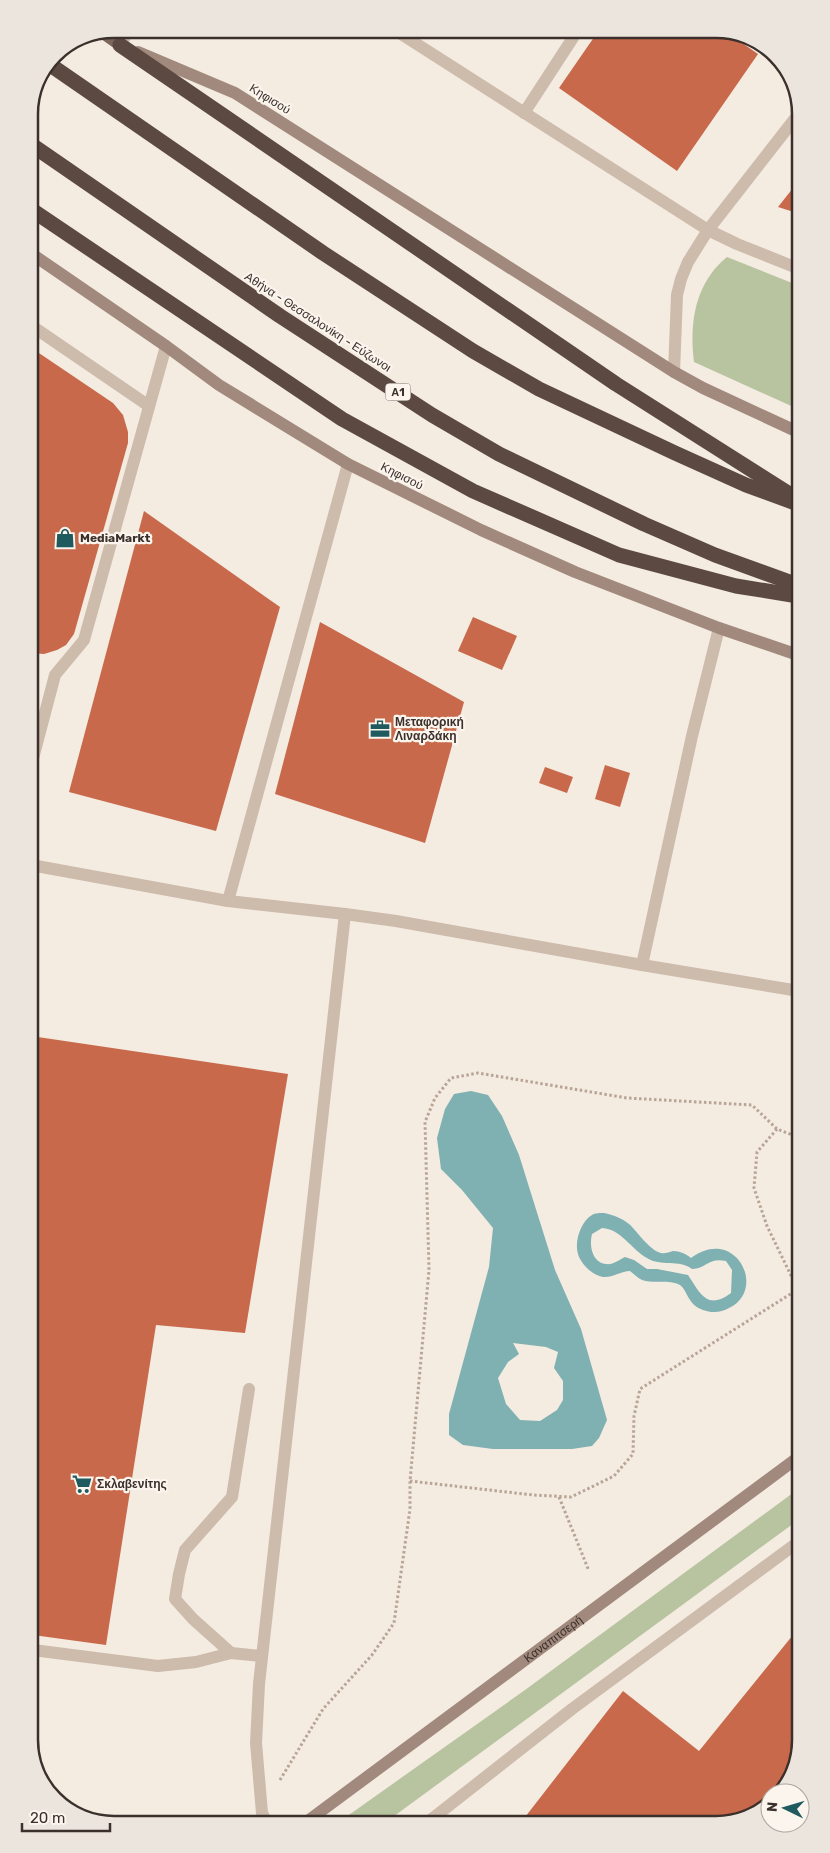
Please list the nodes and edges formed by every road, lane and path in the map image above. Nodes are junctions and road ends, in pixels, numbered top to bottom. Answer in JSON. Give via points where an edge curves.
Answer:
{"nodes":[{"id":1,"x":407,"y":38,"type":"edge"},
{"id":2,"x":573,"y":38,"type":"edge"},
{"id":3,"x":123,"y":40,"type":"edge"},
{"id":4,"x":53,"y":67,"type":"edge"},
{"id":5,"x":524,"y":113,"type":"junction"},
{"id":6,"x":792,"y":122,"type":"edge"},
{"id":7,"x":38,"y":149,"type":"edge"},
{"id":8,"x":38,"y":214,"type":"edge"},
{"id":9,"x":708,"y":230,"type":"junction"},
{"id":10,"x":38,"y":258,"type":"edge"},
{"id":11,"x":792,"y":266,"type":"edge"},
{"id":12,"x":38,"y":329,"type":"edge"},
{"id":13,"x":166,"y":346,"type":"junction"},
{"id":14,"x":674,"y":372,"type":"junction"},
{"id":15,"x":150,"y":406,"type":"junction"},
{"id":16,"x":792,"y":429,"type":"edge"},
{"id":17,"x":348,"y":464,"type":"junction"},
{"id":18,"x":792,"y":495,"type":"edge"},
{"id":19,"x":792,"y":502,"type":"edge"},
{"id":20,"x":792,"y":583,"type":"edge"},
{"id":21,"x":792,"y":595,"type":"edge"},
{"id":22,"x":719,"y":628,"type":"junction"},
{"id":23,"x":792,"y":652,"type":"edge"},
{"id":24,"x":38,"y":739,"type":"edge"},
{"id":25,"x":38,"y":866,"type":"edge"},
{"id":26,"x":228,"y":901,"type":"junction"},
{"id":27,"x":345,"y":914,"type":"junction"},
{"id":28,"x":642,"y":965,"type":"junction"},
{"id":29,"x":792,"y":990,"type":"edge"},
{"id":30,"x":777,"y":1129,"type":"junction"},
{"id":31,"x":792,"y":1135,"type":"edge"},
{"id":32,"x":792,"y":1275,"type":"edge"},
{"id":33,"x":792,"y":1293,"type":"edge"},
{"id":34,"x":249,"y":1389,"type":"dead end"},
{"id":35,"x":792,"y":1462,"type":"edge"},
{"id":36,"x":410,"y":1481,"type":"junction"},
{"id":37,"x":559,"y":1497,"type":"junction"},
{"id":38,"x":792,"y":1547,"type":"edge"},
{"id":39,"x":589,"y":1571,"type":"dead end"},
{"id":40,"x":38,"y":1651,"type":"edge"},
{"id":41,"x":231,"y":1653,"type":"junction"},
{"id":42,"x":262,"y":1656,"type":"junction"},
{"id":43,"x":280,"y":1781,"type":"dead end"},
{"id":44,"x":263,"y":1815,"type":"edge"},
{"id":45,"x":315,"y":1815,"type":"edge"},
{"id":46,"x":436,"y":1816,"type":"edge"}],
"edges":[{"from":1,"to":5,"type":"street"},
{"from":2,"to":5,"type":"street"},
{"from":3,"to":14,"type":"street","name":"Κηφισού","via":[[236,93]]},
{"from":3,"to":18,"type":"highway","via":[[616,384]]},
{"from":4,"to":19,"type":"highway","via":[[323,253],[473,351],[539,389],[746,485]]},
{"from":5,"to":9,"type":"street"},
{"from":6,"to":9,"type":"street"},
{"from":7,"to":20,"type":"highway","name":"Αθήνα - Θεσσαλονίκη - Εύζωνοι","number":"Α1","via":[[288,321],[498,454],[644,524],[715,555]]},
{"from":8,"to":21,"type":"highway","via":[[342,419],[473,491],[619,555],[736,586]]},
{"from":9,"to":11,"type":"street"},
{"from":9,"to":14,"type":"street","via":[[681,279],[675,310]]},
{"from":10,"to":13,"type":"street","name":"Κηφισού"},
{"from":12,"to":15,"type":"street"},
{"from":13,"to":15,"type":"street"},
{"from":13,"to":17,"type":"street","name":"Κηφισού","via":[[219,386]]},
{"from":14,"to":16,"type":"street","name":"Κηφισού"},
{"from":15,"to":24,"type":"street","via":[[84,640],[55,675]]},
{"from":17,"to":22,"type":"street","name":"Κηφισού","via":[[575,572]]},
{"from":17,"to":26,"type":"street"},
{"from":22,"to":23,"type":"street","name":"Κηφισού"},
{"from":22,"to":28,"type":"street"},
{"from":25,"to":26,"type":"street"},
{"from":26,"to":27,"type":"street"},
{"from":27,"to":28,"type":"street"},
{"from":27,"to":42,"type":"street"},
{"from":28,"to":29,"type":"street"},
{"from":30,"to":31,"type":"path"},
{"from":30,"to":32,"type":"path","via":[[757,1152],[754,1188],[767,1226]]},
{"from":30,"to":36,"type":"path","via":[[752,1105],[627,1098],[478,1073],[451,1078],[435,1098],[425,1122],[429,1270]]},
{"from":33,"to":37,"type":"path","via":[[640,1389],[634,1416],[632,1454],[614,1476],[570,1497]]},
{"from":34,"to":41,"type":"street","via":[[232,1497],[184,1550],[175,1599]]},
{"from":35,"to":45,"type":"street","name":"Καναπιτσερή"},
{"from":36,"to":37,"type":"path"},
{"from":36,"to":43,"type":"path","via":[[410,1509],[394,1623],[372,1654],[323,1708]]},
{"from":37,"to":39,"type":"path"},
{"from":38,"to":46,"type":"street","via":[[572,1709]]},
{"from":40,"to":41,"type":"street","via":[[158,1666],[196,1662]]},
{"from":41,"to":42,"type":"street"},
{"from":42,"to":44,"type":"street","via":[[256,1743]]}]}
